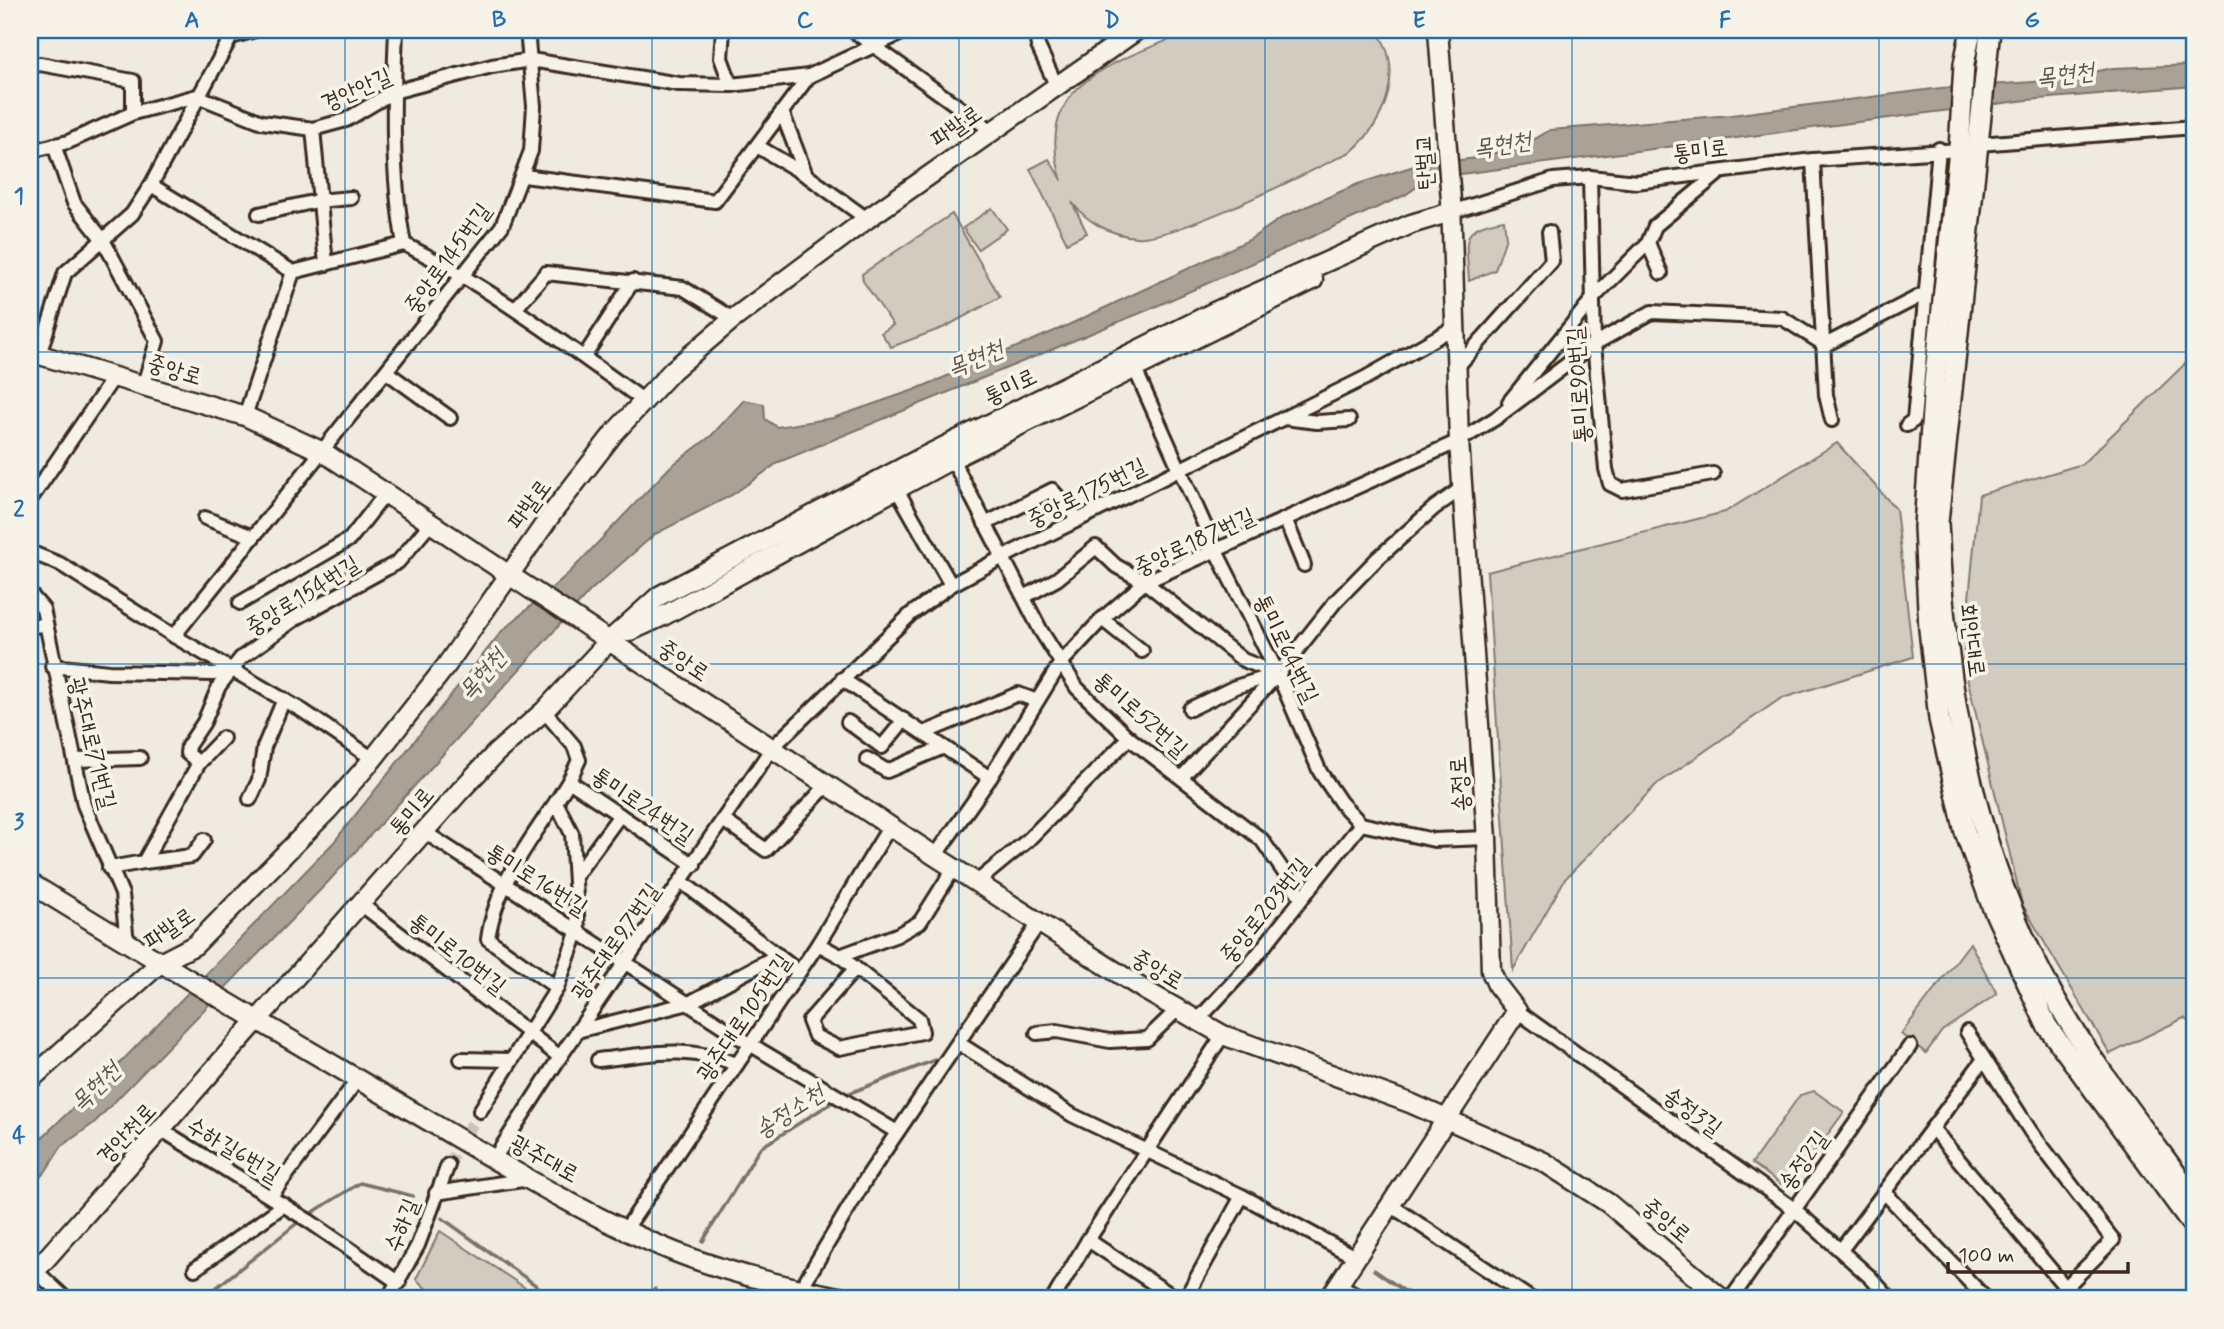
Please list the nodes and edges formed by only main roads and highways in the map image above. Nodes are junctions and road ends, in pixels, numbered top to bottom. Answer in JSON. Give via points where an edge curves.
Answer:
{"nodes":[{"id":1,"x":1971,"y":30,"type":"edge"},
{"id":2,"x":1990,"y":30,"type":"edge"},
{"id":3,"x":2194,"y":1198,"type":"edge"},
{"id":4,"x":2194,"y":1227,"type":"edge"}],
"edges":[{"from":1,"to":4,"type":"main road","name":"회안대로","via":[[1958,128],[1949,149],[1924,527],[1939,719],[1965,832],[1992,906],[2047,1026]]},
{"from":2,"to":3,"type":"main road","name":"회안대로","via":[[1938,522],[1941,595],[1968,779],[2004,892],[2052,993]]}]}
